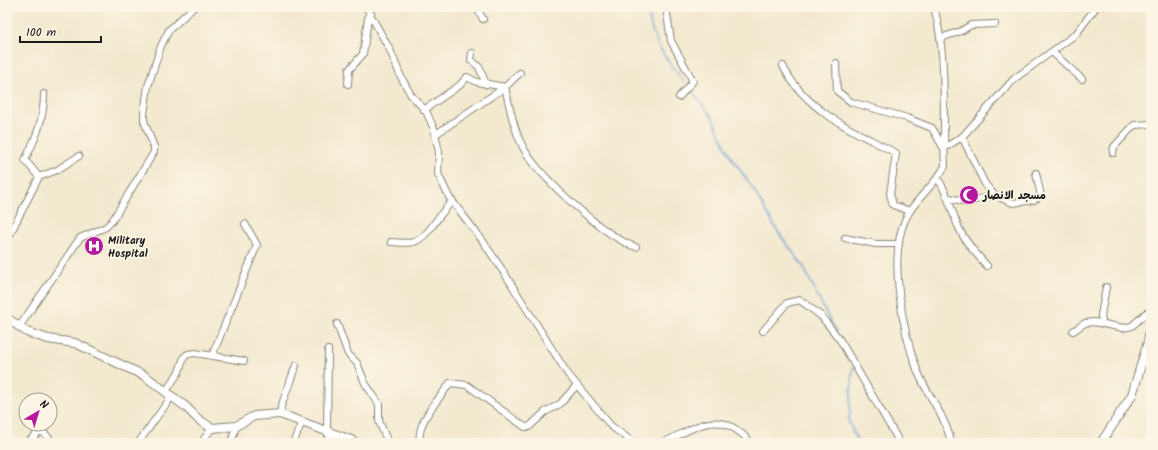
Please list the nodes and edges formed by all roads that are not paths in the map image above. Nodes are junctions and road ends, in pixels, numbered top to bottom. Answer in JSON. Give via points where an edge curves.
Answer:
{"nodes":[{"id":1,"x":194,"y":7,"type":"edge"},
{"id":2,"x":476,"y":7,"type":"edge"},
{"id":3,"x":666,"y":7,"type":"edge"},
{"id":4,"x":934,"y":7,"type":"edge"},
{"id":5,"x":1096,"y":7,"type":"edge"},
{"id":6,"x":369,"y":9,"type":"edge"},
{"id":7,"x":483,"y":19,"type":"dead end"},
{"id":8,"x":995,"y":24,"type":"dead end"},
{"id":9,"x":941,"y":38,"type":"junction"},
{"id":10,"x":1052,"y":52,"type":"junction"},
{"id":11,"x":472,"y":53,"type":"dead end"},
{"id":12,"x":836,"y":63,"type":"dead end"},
{"id":13,"x":783,"y":66,"type":"dead end"},
{"id":14,"x":520,"y":73,"type":"dead end"},
{"id":15,"x":1082,"y":79,"type":"dead end"},
{"id":16,"x":348,"y":84,"type":"dead end"},
{"id":17,"x":486,"y":84,"type":"junction"},
{"id":18,"x":505,"y":88,"type":"junction"},
{"id":19,"x":44,"y":94,"type":"dead end"},
{"id":20,"x":680,"y":97,"type":"dead end"},
{"id":21,"x":424,"y":110,"type":"junction"},
{"id":22,"x":1151,"y":124,"type":"edge"},
{"id":23,"x":436,"y":134,"type":"junction"},
{"id":24,"x":962,"y":138,"type":"junction"},
{"id":25,"x":944,"y":148,"type":"junction"},
{"id":26,"x":1113,"y":153,"type":"dead end"},
{"id":27,"x":78,"y":156,"type":"dead end"},
{"id":28,"x":1036,"y":173,"type":"dead end"},
{"id":29,"x":39,"y":177,"type":"junction"},
{"id":30,"x":938,"y":179,"type":"junction"},
{"id":31,"x":994,"y":195,"type":"junction"},
{"id":32,"x":949,"y":198,"type":"junction"},
{"id":33,"x":452,"y":201,"type":"junction"},
{"id":34,"x":910,"y":211,"type":"junction"},
{"id":35,"x":245,"y":224,"type":"dead end"},
{"id":36,"x":845,"y":238,"type":"dead end"},
{"id":37,"x":7,"y":240,"type":"edge"},
{"id":38,"x":391,"y":242,"type":"dead end"},
{"id":39,"x":899,"y":244,"type":"junction"},
{"id":40,"x":636,"y":247,"type":"dead end"},
{"id":41,"x":988,"y":266,"type":"dead end"},
{"id":42,"x":1106,"y":287,"type":"dead end"},
{"id":43,"x":1151,"y":315,"type":"edge"},
{"id":44,"x":8,"y":321,"type":"edge"},
{"id":45,"x":1151,"y":321,"type":"edge"},
{"id":46,"x":1102,"y":322,"type":"junction"},
{"id":47,"x":337,"y":324,"type":"dead end"},
{"id":48,"x":19,"y":327,"type":"junction"},
{"id":49,"x":763,"y":331,"type":"dead end"},
{"id":50,"x":1073,"y":331,"type":"dead end"},
{"id":51,"x":328,"y":350,"type":"dead end"},
{"id":52,"x":212,"y":356,"type":"junction"},
{"id":53,"x":244,"y":360,"type":"dead end"},
{"id":54,"x":296,"y":365,"type":"dead end"},
{"id":55,"x":577,"y":385,"type":"junction"},
{"id":56,"x":169,"y":394,"type":"junction"},
{"id":57,"x":280,"y":414,"type":"junction"},
{"id":58,"x":302,"y":422,"type":"junction"},
{"id":59,"x":236,"y":426,"type":"junction"},
{"id":60,"x":212,"y":428,"type":"junction"},
{"id":61,"x":329,"y":431,"type":"junction"},
{"id":62,"x":27,"y":443,"type":"edge"},
{"id":63,"x":54,"y":443,"type":"edge"},
{"id":64,"x":138,"y":443,"type":"edge"},
{"id":65,"x":201,"y":443,"type":"edge"},
{"id":66,"x":231,"y":443,"type":"edge"},
{"id":67,"x":293,"y":443,"type":"edge"},
{"id":68,"x":326,"y":443,"type":"edge"},
{"id":69,"x":355,"y":443,"type":"edge"},
{"id":70,"x":388,"y":443,"type":"edge"},
{"id":71,"x":420,"y":443,"type":"edge"},
{"id":72,"x":634,"y":443,"type":"edge"},
{"id":73,"x":662,"y":443,"type":"edge"},
{"id":74,"x":751,"y":443,"type":"edge"},
{"id":75,"x":900,"y":443,"type":"edge"},
{"id":76,"x":951,"y":443,"type":"edge"},
{"id":77,"x":1101,"y":443,"type":"edge"}],
"edges":[{"from":1,"to":48,"type":"street","via":[[164,38],[148,86],[144,121],[154,147],[150,159],[112,221],[106,227],[80,238]]},
{"from":2,"to":7,"type":"street"},
{"from":3,"to":20,"type":"street","via":[[671,41],[693,81]]},
{"from":4,"to":9,"type":"street"},
{"from":5,"to":10,"type":"street","via":[[1076,34]]},
{"from":6,"to":16,"type":"street","via":[[363,54],[349,70]]},
{"from":6,"to":21,"type":"street","via":[[401,77],[411,95]]},
{"from":8,"to":9,"type":"street","via":[[971,25]]},
{"from":9,"to":25,"type":"street"},
{"from":10,"to":15,"type":"street"},
{"from":10,"to":24,"type":"street","via":[[1014,79]]},
{"from":11,"to":17,"type":"street","via":[[471,60],[479,67]]},
{"from":12,"to":25,"type":"street","via":[[837,91],[851,102],[932,128]]},
{"from":13,"to":34,"type":"street","via":[[799,92],[839,124],[896,153],[890,194],[893,205]]},
{"from":14,"to":18,"type":"street"},
{"from":17,"to":18,"type":"street"},
{"from":17,"to":21,"type":"street","via":[[467,77],[460,85]]},
{"from":18,"to":23,"type":"street"},
{"from":18,"to":40,"type":"street","via":[[510,110],[527,154],[579,209],[625,244]]},
{"from":19,"to":29,"type":"street","via":[[44,111],[38,135],[25,160]]},
{"from":21,"to":23,"type":"street"},
{"from":22,"to":26,"type":"street","via":[[1134,125],[1117,143]]},
{"from":23,"to":33,"type":"street","via":[[439,152],[438,174]]},
{"from":24,"to":25,"type":"street"},
{"from":24,"to":31,"type":"street","via":[[985,184]]},
{"from":25,"to":30,"type":"street","via":[[945,166]]},
{"from":27,"to":29,"type":"street","via":[[57,170]]},
{"from":28,"to":31,"type":"street","via":[[1040,196],[1034,200],[1013,203]]},
{"from":29,"to":37,"type":"street"},
{"from":30,"to":32,"type":"street"},
{"from":30,"to":34,"type":"street"},
{"from":31,"to":32,"type":"street","via":[[968,202]]},
{"from":32,"to":41,"type":"street","via":[[959,228],[968,244]]},
{"from":33,"to":38,"type":"street","via":[[444,207],[427,232],[414,242]]},
{"from":33,"to":55,"type":"street","via":[[490,251]]},
{"from":34,"to":39,"type":"street","via":[[905,219]]},
{"from":35,"to":52,"type":"street","via":[[257,245]]},
{"from":36,"to":39,"type":"street","via":[[876,244]]},
{"from":39,"to":76,"type":"street","via":[[901,308],[908,345],[918,373],[946,423]]},
{"from":42,"to":46,"type":"street"},
{"from":43,"to":46,"type":"street","via":[[1146,313],[1132,326],[1123,328]]},
{"from":44,"to":48,"type":"street"},
{"from":45,"to":77,"type":"street","via":[[1148,342],[1132,395]]},
{"from":46,"to":50,"type":"street","via":[[1085,323]]},
{"from":47,"to":70,"type":"street","via":[[348,354],[357,364],[378,404],[379,422]]},
{"from":48,"to":56,"type":"street","via":[[48,339],[75,343],[145,376]]},
{"from":49,"to":75,"type":"street","via":[[787,303],[800,300],[821,316],[840,340]]},
{"from":51,"to":61,"type":"street"},
{"from":52,"to":53,"type":"street"},
{"from":52,"to":56,"type":"street","via":[[188,354],[184,357]]},
{"from":54,"to":57,"type":"street"},
{"from":55,"to":71,"type":"street","via":[[560,404],[545,412],[529,427],[525,427],[467,385],[450,383],[422,424]]},
{"from":55,"to":72,"type":"street","via":[[611,426]]},
{"from":56,"to":60,"type":"street"},
{"from":56,"to":64,"type":"street"},
{"from":57,"to":58,"type":"street"},
{"from":57,"to":59,"type":"street","via":[[254,416]]},
{"from":58,"to":61,"type":"street"},
{"from":58,"to":67,"type":"street"},
{"from":59,"to":60,"type":"street"},
{"from":59,"to":66,"type":"street"},
{"from":60,"to":65,"type":"street"},
{"from":61,"to":68,"type":"street"},
{"from":61,"to":69,"type":"street"},
{"from":62,"to":63,"type":"street","via":[[40,431]]},
{"from":73,"to":74,"type":"street","via":[[701,424],[716,422],[739,430]]}]}
